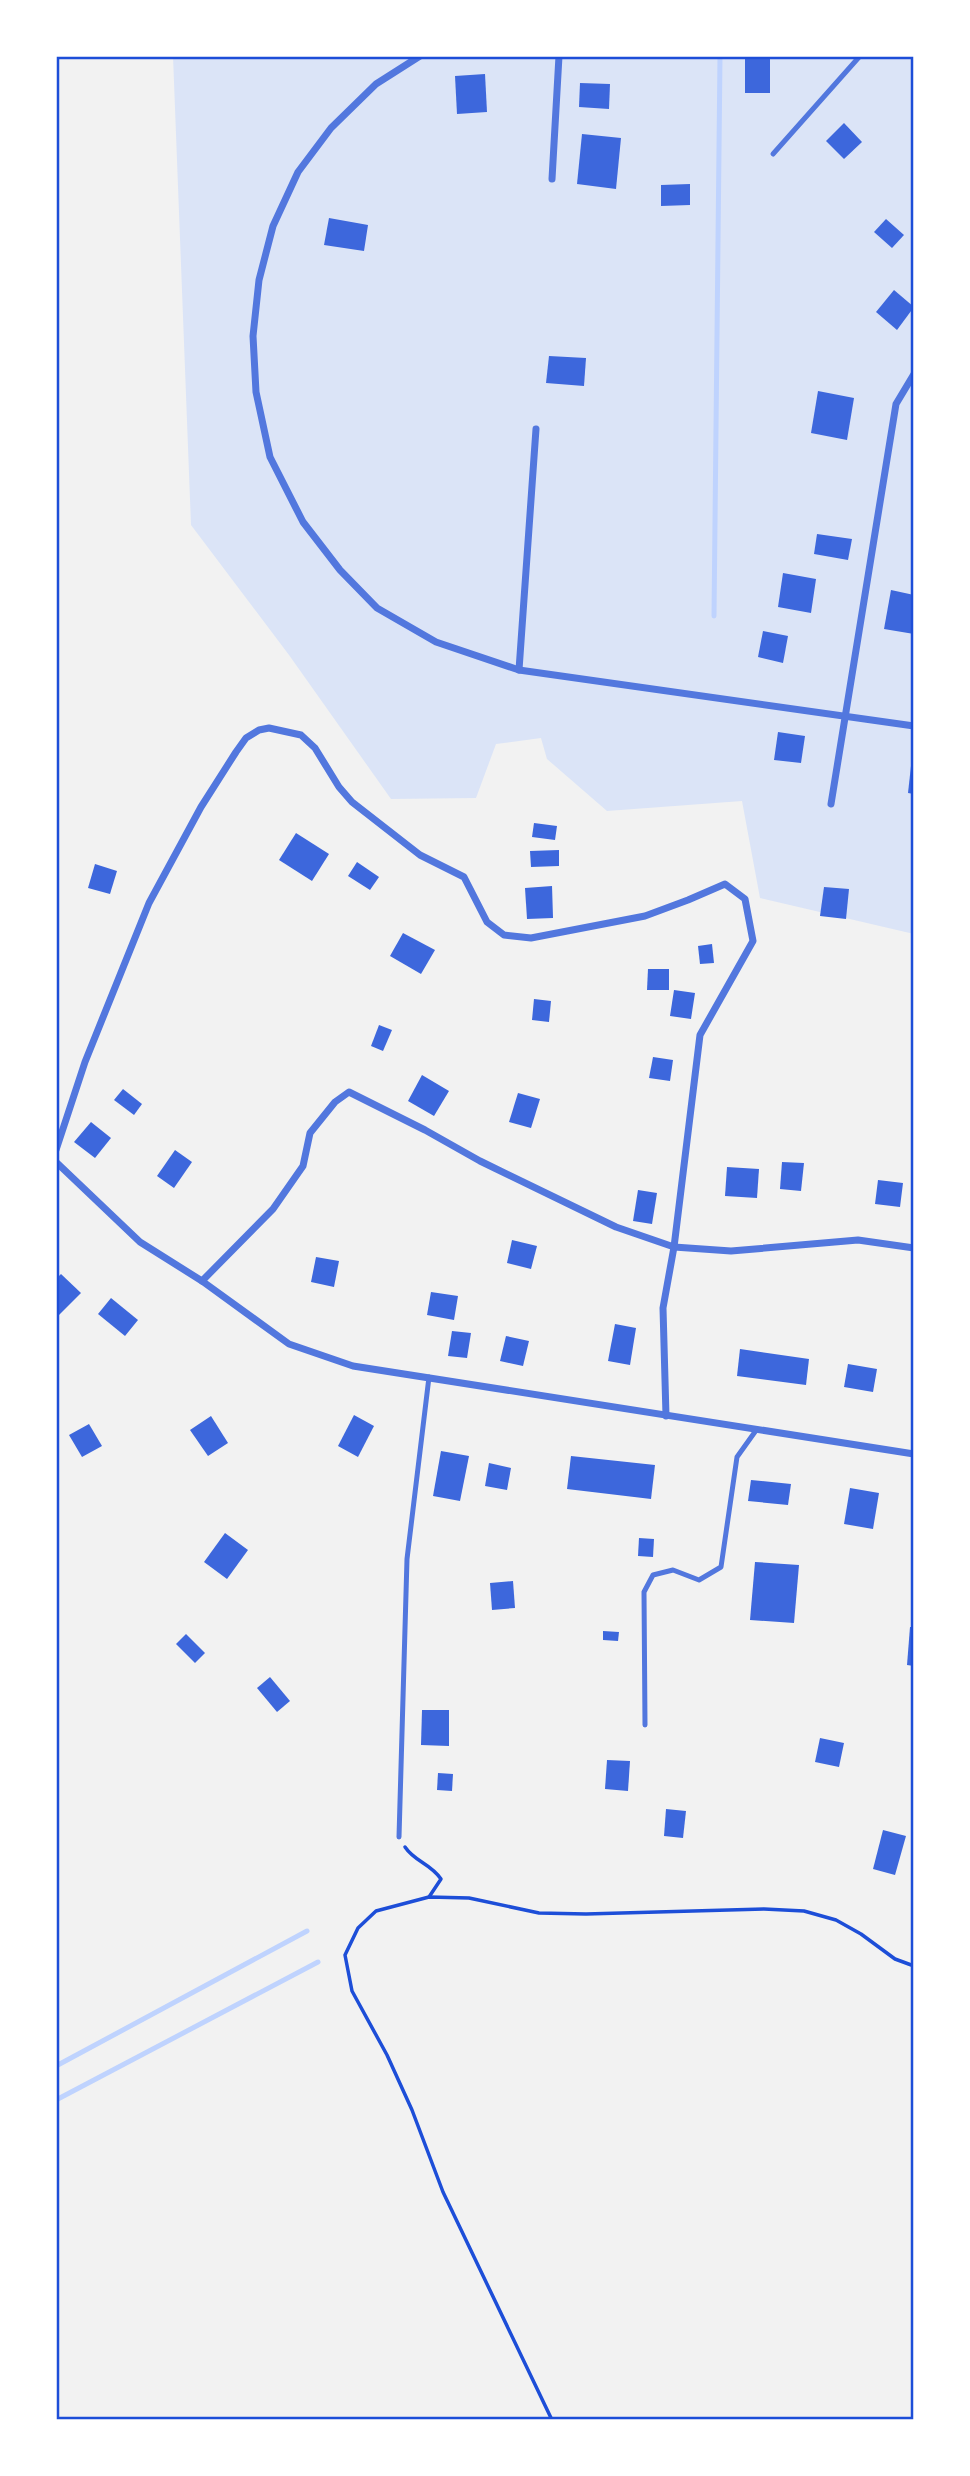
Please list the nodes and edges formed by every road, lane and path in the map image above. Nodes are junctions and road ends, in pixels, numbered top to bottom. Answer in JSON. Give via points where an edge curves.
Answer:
{"nodes":[{"id":1,"x":420,"y":56,"type":"edge"},
{"id":2,"x":559,"y":56,"type":"edge"},
{"id":3,"x":860,"y":56,"type":"edge"},
{"id":4,"x":773,"y":154,"type":"dead end"},
{"id":5,"x":552,"y":179,"type":"dead end"},
{"id":6,"x":914,"y":374,"type":"edge"},
{"id":7,"x":536,"y":429,"type":"dead end"},
{"id":8,"x":519,"y":670,"type":"junction"},
{"id":9,"x":846,"y":716,"type":"junction"},
{"id":10,"x":914,"y":726,"type":"edge"},
{"id":11,"x":831,"y":804,"type":"dead end"},
{"id":12,"x":56,"y":1150,"type":"edge"},
{"id":13,"x":56,"y":1162,"type":"edge"},
{"id":14,"x":674,"y":1247,"type":"junction"},
{"id":15,"x":914,"y":1248,"type":"edge"},
{"id":16,"x":202,"y":1281,"type":"junction"},
{"id":17,"x":429,"y":1377,"type":"junction"},
{"id":18,"x":666,"y":1416,"type":"junction"},
{"id":19,"x":758,"y":1429,"type":"junction"},
{"id":20,"x":914,"y":1454,"type":"edge"},
{"id":21,"x":645,"y":1725,"type":"dead end"},
{"id":22,"x":399,"y":1837,"type":"joint"},
{"id":23,"x":429,"y":1897,"type":"junction"},
{"id":24,"x":914,"y":1966,"type":"edge"},
{"id":25,"x":552,"y":2420,"type":"edge"}],
"edges":[{"from":1,"to":8,"type":"street","via":[[376,84],[331,128],[298,172],[273,226],[259,280],[253,336],[257,393],[270,457],[303,522],[340,570],[377,608],[436,642]]},
{"from":2,"to":5,"type":"street"},
{"from":3,"to":4,"type":"lane"},
{"from":6,"to":9,"type":"street","via":[[896,404]]},
{"from":7,"to":8,"type":"street"},
{"from":8,"to":9,"type":"street"},
{"from":9,"to":10,"type":"street"},
{"from":9,"to":11,"type":"street"},
{"from":12,"to":14,"type":"street","via":[[85,1062],[149,903],[236,752],[246,738],[269,728],[301,735],[352,802],[420,855],[464,877],[487,922],[505,935],[531,938],[645,916],[724,884],[745,899],[753,941],[700,1035]]},
{"from":13,"to":16,"type":"street","via":[[140,1242]]},
{"from":14,"to":15,"type":"street","via":[[731,1251],[858,1240]]},
{"from":14,"to":16,"type":"street","via":[[616,1227],[349,1092],[310,1133],[303,1166],[273,1209]]},
{"from":14,"to":18,"type":"street","via":[[663,1308]]},
{"from":16,"to":17,"type":"street","via":[[289,1344],[353,1366]]},
{"from":17,"to":18,"type":"street"},
{"from":17,"to":22,"type":"lane","via":[[407,1559]]},
{"from":18,"to":19,"type":"street"},
{"from":19,"to":20,"type":"street"},
{"from":19,"to":21,"type":"lane","via":[[737,1457],[721,1567],[699,1580],[673,1570],[653,1576],[644,1592]]},
{"from":22,"to":23,"type":"path","via":[[412,1856],[433,1868],[441,1879]]},
{"from":23,"to":24,"type":"path","via":[[469,1898],[539,1913],[804,1911],[836,1920],[895,1959]]},
{"from":23,"to":25,"type":"path","via":[[376,1911],[358,1928],[345,1955],[352,1991],[387,2055],[443,2192]]}]}
